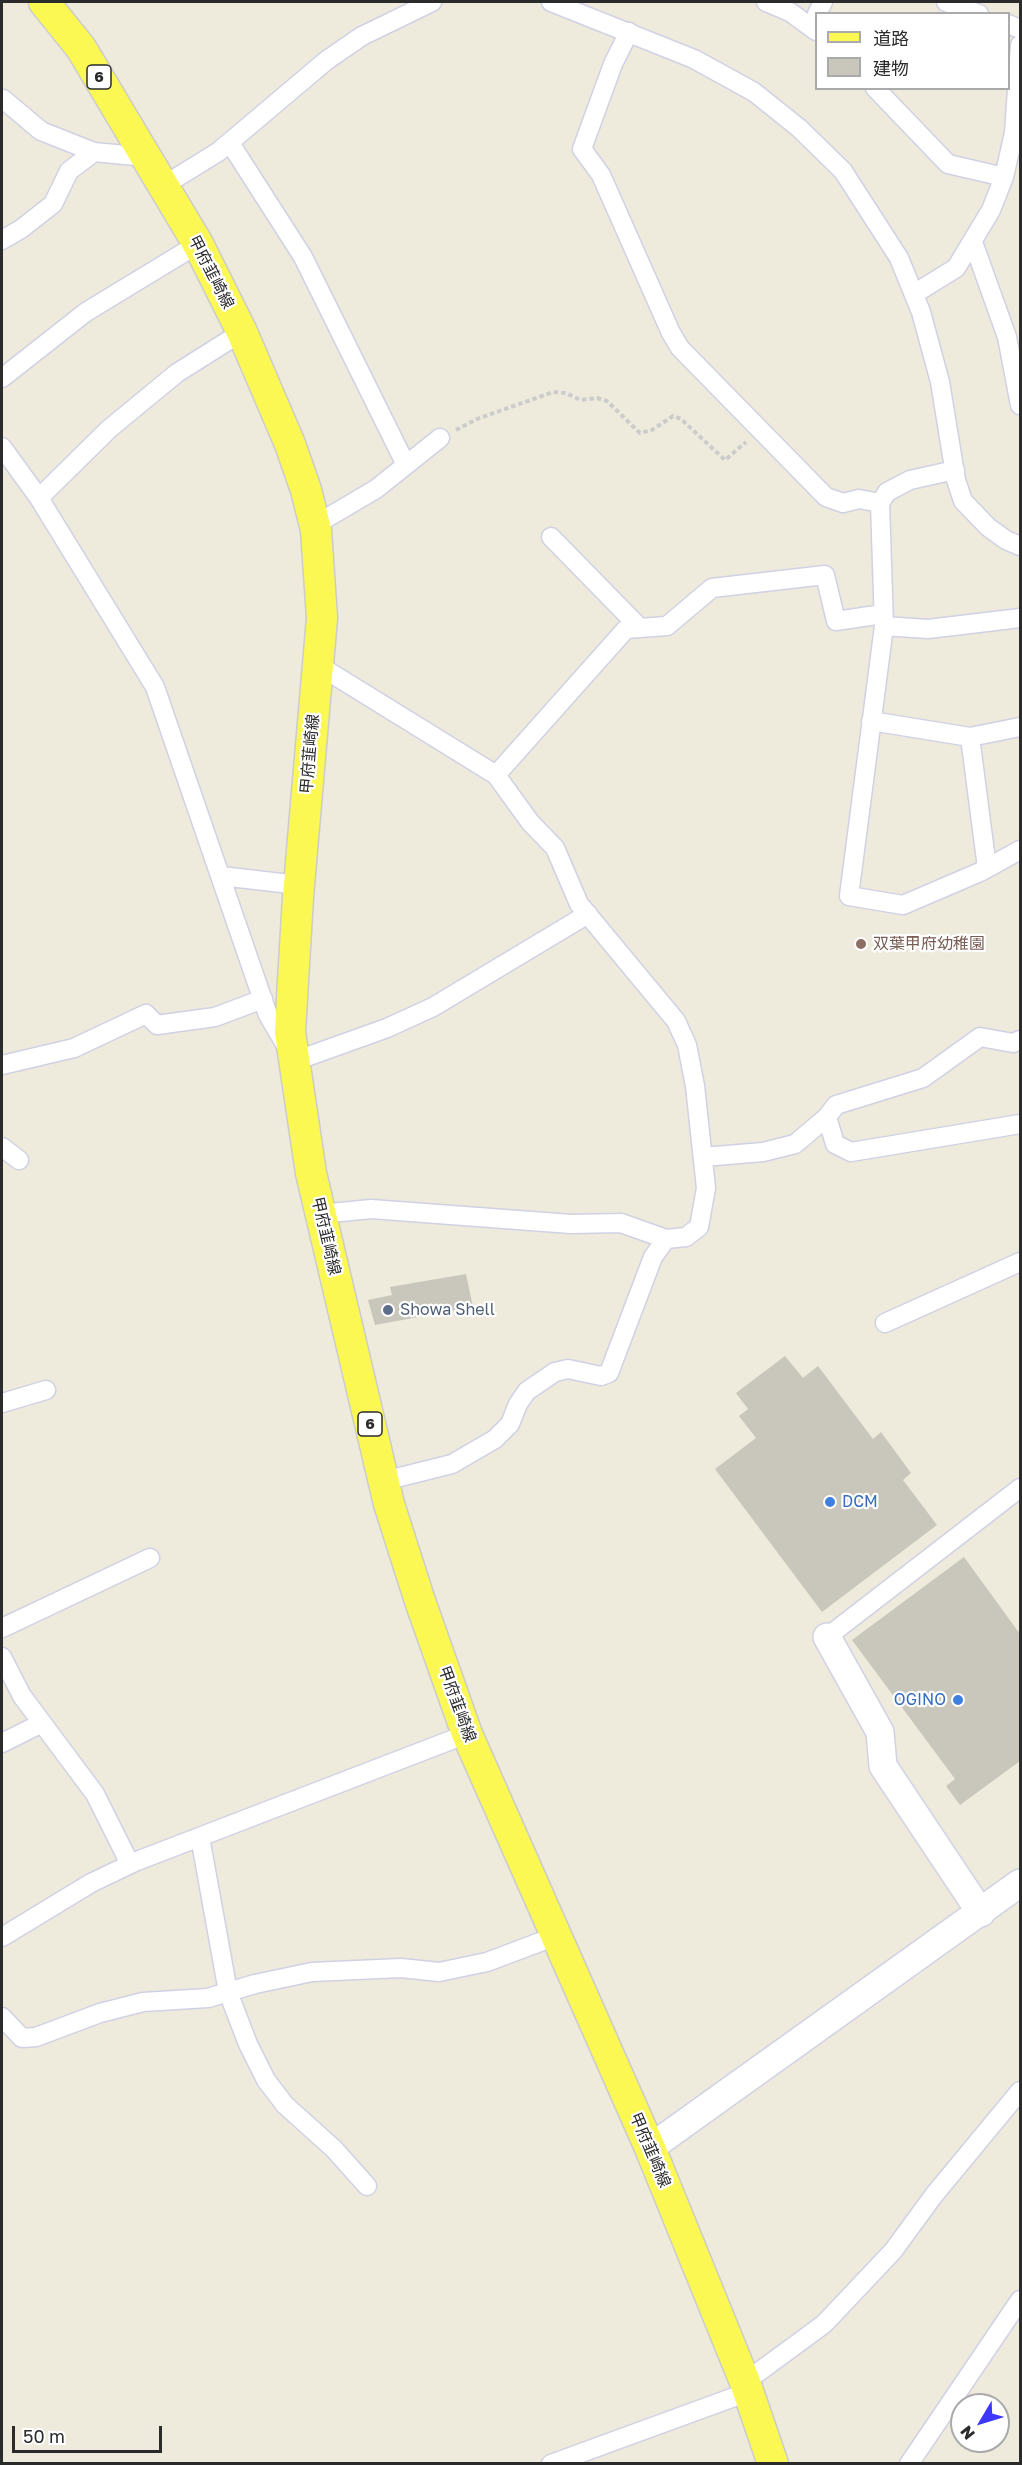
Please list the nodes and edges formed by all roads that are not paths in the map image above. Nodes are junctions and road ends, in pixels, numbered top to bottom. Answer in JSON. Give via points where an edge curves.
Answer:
{"nodes":[{"id":1,"x":44,"y":2,"type":"edge"},
{"id":2,"x":432,"y":2,"type":"edge"},
{"id":3,"x":551,"y":2,"type":"edge"},
{"id":4,"x":766,"y":2,"type":"edge"},
{"id":5,"x":946,"y":2,"type":"edge"},
{"id":6,"x":974,"y":12,"type":"edge"},
{"id":7,"x":815,"y":21,"type":"edge"},
{"id":8,"x":629,"y":32,"type":"junction"},
{"id":9,"x":1020,"y":45,"type":"edge"},
{"id":10,"x":877,"y":90,"type":"edge"},
{"id":11,"x":3,"y":99,"type":"edge"},
{"id":12,"x":1017,"y":133,"type":"edge"},
{"id":13,"x":230,"y":143,"type":"junction"},
{"id":14,"x":94,"y":152,"type":"junction"},
{"id":15,"x":146,"y":157,"type":"junction"},
{"id":16,"x":1004,"y":177,"type":"junction"},
{"id":17,"x":163,"y":186,"type":"junction"},
{"id":18,"x":2,"y":240,"type":"edge"},
{"id":19,"x":973,"y":242,"type":"junction"},
{"id":20,"x":198,"y":243,"type":"junction"},
{"id":21,"x":914,"y":294,"type":"junction"},
{"id":22,"x":242,"y":332,"type":"junction"},
{"id":23,"x":1018,"y":372,"type":"edge"},
{"id":24,"x":2,"y":378,"type":"edge"},
{"id":25,"x":1020,"y":405,"type":"edge"},
{"id":26,"x":440,"y":438,"type":"road end"},
{"id":27,"x":2,"y":447,"type":"edge"},
{"id":28,"x":406,"y":465,"type":"junction"},
{"id":29,"x":955,"y":470,"type":"junction"},
{"id":30,"x":39,"y":498,"type":"junction"},
{"id":31,"x":880,"y":503,"type":"junction"},
{"id":32,"x":315,"y":525,"type":"junction"},
{"id":33,"x":550,"y":537,"type":"dead end"},
{"id":34,"x":1020,"y":546,"type":"edge"},
{"id":35,"x":1020,"y":618,"type":"edge"},
{"id":36,"x":884,"y":620,"type":"junction"},
{"id":37,"x":640,"y":628,"type":"junction"},
{"id":38,"x":318,"y":664,"type":"junction"},
{"id":39,"x":871,"y":721,"type":"junction"},
{"id":40,"x":1020,"y":727,"type":"edge"},
{"id":41,"x":970,"y":737,"type":"junction"},
{"id":42,"x":496,"y":775,"type":"junction"},
{"id":43,"x":1020,"y":850,"type":"edge"},
{"id":44,"x":987,"y":868,"type":"junction"},
{"id":45,"x":221,"y":876,"type":"junction"},
{"id":46,"x":299,"y":885,"type":"junction"},
{"id":47,"x":588,"y":914,"type":"junction"},
{"id":48,"x":263,"y":999,"type":"junction"},
{"id":49,"x":1020,"y":1040,"type":"edge"},
{"id":50,"x":295,"y":1061,"type":"junction"},
{"id":51,"x":2,"y":1065,"type":"edge"},
{"id":52,"x":826,"y":1117,"type":"junction"},
{"id":53,"x":1020,"y":1124,"type":"edge"},
{"id":54,"x":2,"y":1147,"type":"edge"},
{"id":55,"x":703,"y":1157,"type":"junction"},
{"id":56,"x":19,"y":1160,"type":"dead end"},
{"id":57,"x":321,"y":1214,"type":"junction"},
{"id":58,"x":666,"y":1239,"type":"junction"},
{"id":59,"x":1020,"y":1262,"type":"edge"},
{"id":60,"x":885,"y":1323,"type":"dead end"},
{"id":61,"x":46,"y":1390,"type":"dead end"},
{"id":62,"x":2,"y":1403,"type":"edge"},
{"id":63,"x":384,"y":1481,"type":"junction"},
{"id":64,"x":1020,"y":1488,"type":"edge"},
{"id":65,"x":150,"y":1558,"type":"dead end"},
{"id":66,"x":2,"y":1628,"type":"edge"},
{"id":67,"x":827,"y":1637,"type":"joint"},
{"id":68,"x":2,"y":1657,"type":"edge"},
{"id":69,"x":42,"y":1723,"type":"junction"},
{"id":70,"x":467,"y":1734,"type":"junction"},
{"id":71,"x":2,"y":1743,"type":"edge"},
{"id":72,"x":200,"y":1837,"type":"junction"},
{"id":73,"x":130,"y":1864,"type":"junction"},
{"id":74,"x":1020,"y":1883,"type":"edge"},
{"id":75,"x":981,"y":1914,"type":"junction"},
{"id":76,"x":556,"y":1936,"type":"junction"},
{"id":77,"x":2,"y":1937,"type":"edge"},
{"id":78,"x":228,"y":1992,"type":"junction"},
{"id":79,"x":2,"y":2017,"type":"edge"},
{"id":80,"x":1020,"y":2091,"type":"edge"},
{"id":81,"x":650,"y":2148,"type":"junction"},
{"id":82,"x":367,"y":2186,"type":"dead end"},
{"id":83,"x":1020,"y":2300,"type":"edge"},
{"id":84,"x":746,"y":2387,"type":"junction"},
{"id":85,"x":551,"y":2463,"type":"edge"},
{"id":86,"x":773,"y":2463,"type":"edge"},
{"id":87,"x":909,"y":2463,"type":"edge"}],
"edges":[{"from":1,"to":15,"type":"main road","name":"甲府韮崎線","number":"6","via":[[81,48]]},
{"from":2,"to":13,"type":"street","via":[[362,36],[327,60]]},
{"from":3,"to":8,"type":"street"},
{"from":4,"to":7,"type":"street"},
{"from":5,"to":6,"type":"street"},
{"from":8,"to":21,"type":"street","via":[[694,59],[754,92],[799,128],[843,171],[899,258]]},
{"from":8,"to":31,"type":"street","via":[[582,149],[601,175],[671,333],[680,348],[826,496],[843,503],[859,499]]},
{"from":9,"to":12,"type":"street"},
{"from":10,"to":16,"type":"street","via":[[948,164]]},
{"from":11,"to":14,"type":"street","via":[[41,131]]},
{"from":12,"to":16,"type":"street"},
{"from":13,"to":17,"type":"street"},
{"from":13,"to":28,"type":"street","via":[[303,257]]},
{"from":14,"to":15,"type":"street"},
{"from":14,"to":18,"type":"street","via":[[69,171],[53,204]]},
{"from":15,"to":17,"type":"main road","name":"甲府韮崎線","number":"6"},
{"from":16,"to":19,"type":"street"},
{"from":17,"to":20,"type":"main road","name":"甲府韮崎線","number":"6"},
{"from":19,"to":21,"type":"street","via":[[956,268]]},
{"from":19,"to":23,"type":"street"},
{"from":20,"to":22,"type":"main road","name":"甲府韮崎線","number":"6"},
{"from":20,"to":24,"type":"street","via":[[86,312]]},
{"from":21,"to":29,"type":"street","via":[[940,382]]},
{"from":22,"to":30,"type":"street","via":[[151,394]]},
{"from":22,"to":32,"type":"main road","name":"甲府韮崎線","number":"6","via":[[290,444]]},
{"from":23,"to":25,"type":"street"},
{"from":26,"to":28,"type":"street"},
{"from":27,"to":30,"type":"street"},
{"from":28,"to":32,"type":"street","via":[[376,489]]},
{"from":29,"to":31,"type":"street","via":[[910,480],[887,492]]},
{"from":29,"to":34,"type":"street","via":[[963,501],[974,515]]},
{"from":30,"to":45,"type":"street","via":[[155,687]]},
{"from":31,"to":36,"type":"street"},
{"from":32,"to":38,"type":"main road","name":"甲府韮崎線","number":"6","via":[[322,618]]},
{"from":33,"to":37,"type":"street"},
{"from":35,"to":36,"type":"street","via":[[928,629]]},
{"from":36,"to":37,"type":"street","via":[[836,621],[825,575],[712,588],[667,626]]},
{"from":36,"to":39,"type":"street"},
{"from":37,"to":42,"type":"street","via":[[626,629]]},
{"from":38,"to":42,"type":"street"},
{"from":38,"to":46,"type":"main road","name":"甲府韮崎線","number":"6"},
{"from":39,"to":41,"type":"street"},
{"from":39,"to":44,"type":"street","via":[[849,896],[903,905]]},
{"from":40,"to":41,"type":"street"},
{"from":41,"to":44,"type":"street"},
{"from":42,"to":47,"type":"street","via":[[530,822],[555,848],[579,904]]},
{"from":43,"to":44,"type":"street"},
{"from":45,"to":46,"type":"street"},
{"from":45,"to":48,"type":"street"},
{"from":46,"to":50,"type":"main road","name":"甲府韮崎線","number":"6","via":[[290,1032]]},
{"from":47,"to":50,"type":"street","via":[[433,1007]]},
{"from":47,"to":55,"type":"street","via":[[676,1021],[687,1045]]},
{"from":48,"to":50,"type":"street"},
{"from":48,"to":51,"type":"street","via":[[214,1017],[157,1025],[146,1014],[74,1048]]},
{"from":49,"to":52,"type":"street","via":[[1012,1043],[980,1037],[923,1078],[836,1105]]},
{"from":50,"to":57,"type":"main road","name":"甲府韮崎線","number":"6"},
{"from":52,"to":53,"type":"street","via":[[835,1144],[851,1152]]},
{"from":52,"to":55,"type":"street","via":[[795,1144],[763,1152]]},
{"from":54,"to":56,"type":"street"},
{"from":55,"to":58,"type":"street","via":[[706,1188],[699,1227],[686,1237]]},
{"from":57,"to":58,"type":"street","via":[[371,1209],[571,1224],[621,1223]]},
{"from":57,"to":63,"type":"main road","name":"甲府韮崎線","number":"6"},
{"from":58,"to":63,"type":"street","via":[[653,1257],[609,1373],[601,1376],[568,1369],[555,1372],[527,1391],[510,1424],[495,1440],[452,1464]]},
{"from":59,"to":60,"type":"street"},
{"from":61,"to":62,"type":"street"},
{"from":63,"to":70,"type":"main road","name":"甲府韮崎線","number":"6","via":[[420,1601]]},
{"from":64,"to":67,"type":"street"},
{"from":65,"to":66,"type":"street"},
{"from":67,"to":75,"type":"street","via":[[880,1732],[883,1766]]},
{"from":68,"to":69,"type":"street","via":[[22,1696]]},
{"from":69,"to":71,"type":"street"},
{"from":69,"to":73,"type":"street","via":[[95,1794]]},
{"from":70,"to":72,"type":"street"},
{"from":70,"to":76,"type":"main road","name":"甲府韮崎線","number":"6"},
{"from":72,"to":73,"type":"street"},
{"from":72,"to":78,"type":"street"},
{"from":73,"to":77,"type":"street"},
{"from":74,"to":75,"type":"street"},
{"from":75,"to":81,"type":"street"},
{"from":76,"to":78,"type":"street","via":[[487,1962],[439,1972],[401,1968],[312,1972]]},
{"from":76,"to":81,"type":"main road","name":"甲府韮崎線","number":"6"},
{"from":78,"to":79,"type":"street","via":[[208,1998],[143,2002],[36,2037],[22,2038]]},
{"from":78,"to":82,"type":"street","via":[[266,2080],[285,2105],[334,2149]]},
{"from":80,"to":84,"type":"street","via":[[893,2251],[824,2324]]},
{"from":81,"to":84,"type":"main road","name":"甲府韮崎線","number":"6"},
{"from":83,"to":87,"type":"street"},
{"from":84,"to":85,"type":"street"},
{"from":84,"to":86,"type":"main road","name":"甲府韮崎線","number":"6"}]}
